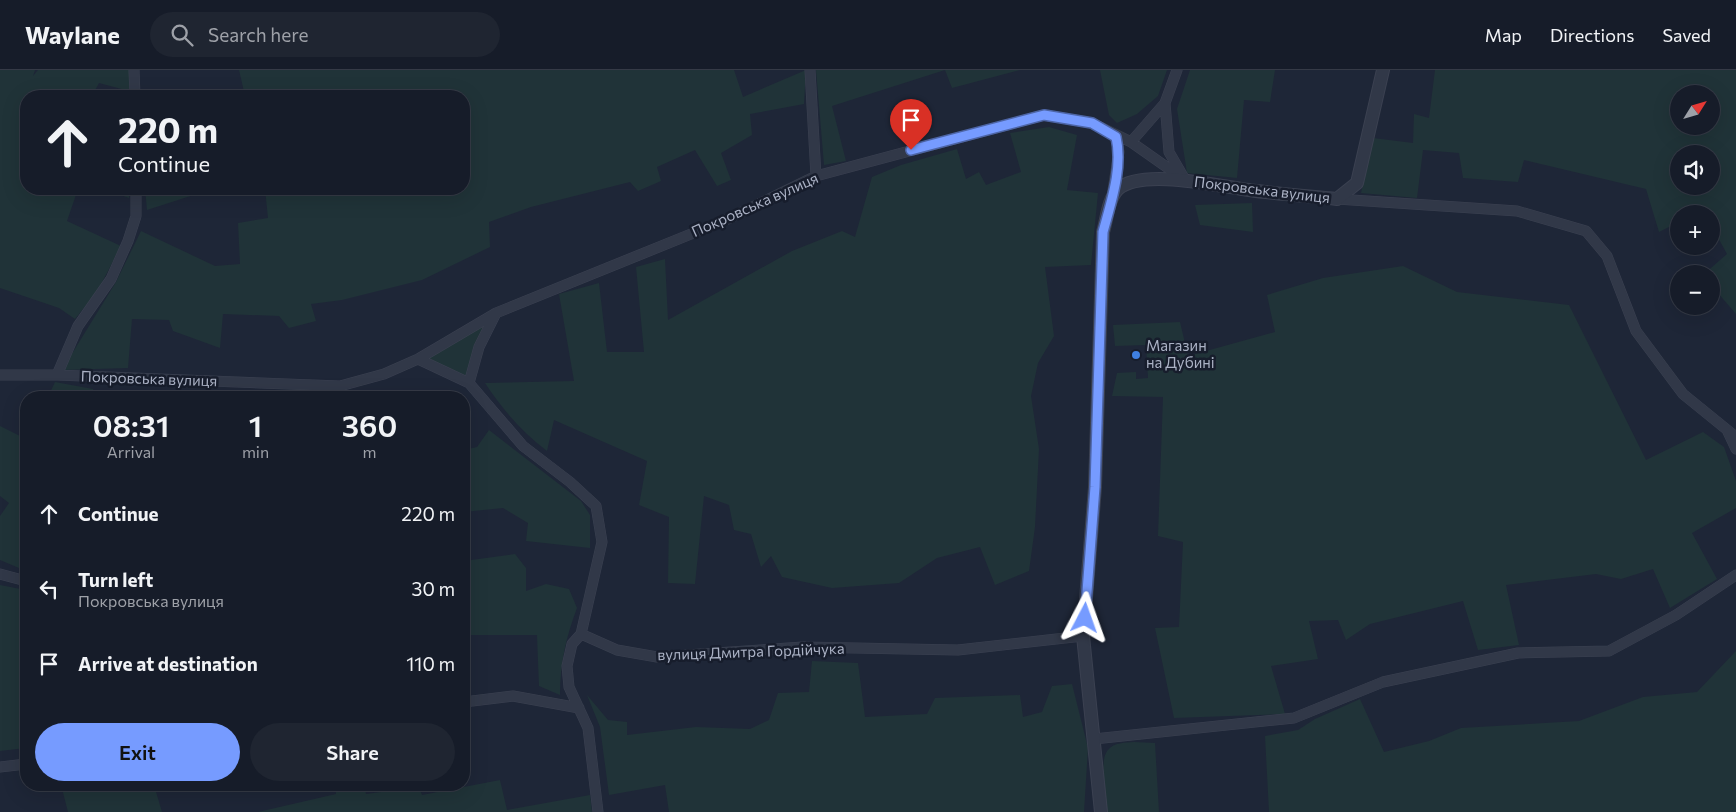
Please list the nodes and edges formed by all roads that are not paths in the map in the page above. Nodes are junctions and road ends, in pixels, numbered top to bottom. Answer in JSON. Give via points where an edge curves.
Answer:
{"nodes":[{"id":1,"x":134,"y":70,"type":"edge"},
{"id":2,"x":810,"y":70,"type":"edge"},
{"id":3,"x":1177,"y":70,"type":"edge"},
{"id":4,"x":1383,"y":70,"type":"edge"},
{"id":5,"x":135,"y":90,"type":"edge"},
{"id":6,"x":1165,"y":103,"type":"junction"},
{"id":7,"x":1116,"y":137,"type":"junction"},
{"id":8,"x":1130,"y":142,"type":"junction"},
{"id":9,"x":816,"y":176,"type":"junction"},
{"id":10,"x":1185,"y":180,"type":"junction"},
{"id":11,"x":136,"y":195,"type":"edge"},
{"id":12,"x":1112,"y":196,"type":"junction"},
{"id":13,"x":1336,"y":199,"type":"junction"},
{"id":14,"x":496,"y":313,"type":"junction"},
{"id":15,"x":418,"y":359,"type":"junction"},
{"id":16,"x":0,"y":375,"type":"edge"},
{"id":17,"x":57,"y":375,"type":"junction"},
{"id":18,"x":468,"y":383,"type":"junction"},
{"id":19,"x":1726,"y":429,"type":"junction"},
{"id":20,"x":1736,"y":437,"type":"edge"},
{"id":21,"x":1736,"y":449,"type":"edge"},
{"id":22,"x":0,"y":574,"type":"edge"},
{"id":23,"x":1736,"y":575,"type":"edge"},
{"id":24,"x":20,"y":580,"type":"edge"},
{"id":25,"x":581,"y":634,"type":"junction"},
{"id":26,"x":1083,"y":636,"type":"junction"},
{"id":27,"x":470,"y":701,"type":"edge"},
{"id":28,"x":579,"y":708,"type":"junction"},
{"id":29,"x":1094,"y":739,"type":"junction"},
{"id":30,"x":20,"y":765,"type":"edge"},
{"id":31,"x":0,"y":767,"type":"edge"},
{"id":32,"x":598,"y":812,"type":"edge"},
{"id":33,"x":1101,"y":812,"type":"edge"}],
"edges":[{"from":1,"to":5,"type":"street"},
{"from":2,"to":9,"type":"street"},
{"from":3,"to":6,"type":"street"},
{"from":4,"to":13,"type":"street","via":[[1356,182]]},
{"from":6,"to":8,"type":"street"},
{"from":6,"to":10,"type":"street","via":[[1169,152]]},
{"from":7,"to":8,"type":"street","name":"Покровська вулиця"},
{"from":7,"to":9,"type":"street","name":"Покровська вулиця","via":[[1092,123],[1044,115]]},
{"from":7,"to":12,"type":"street","via":[[1119,152]]},
{"from":8,"to":10,"type":"street","name":"Покровська вулиця"},
{"from":9,"to":14,"type":"street","name":"Покровська вулиця","via":[[728,220]]},
{"from":10,"to":12,"type":"street","via":[[1137,180],[1126,184]]},
{"from":10,"to":13,"type":"street","name":"Покровська вулиця"},
{"from":11,"to":17,"type":"street","name":"Покровська вулиця","via":[[136,216],[128,241],[111,279],[78,326]]},
{"from":12,"to":26,"type":"street","via":[[1103,232],[1095,487]]},
{"from":13,"to":19,"type":"street","name":"Покровська вулиця","via":[[1517,211],[1586,231],[1607,256],[1636,331],[1683,394]]},
{"from":14,"to":15,"type":"street","name":"Покровська вулиця"},
{"from":14,"to":18,"type":"street"},
{"from":15,"to":17,"type":"street","name":"Покровська вулиця","via":[[384,374],[340,386]]},
{"from":15,"to":18,"type":"street"},
{"from":16,"to":17,"type":"street","name":"Покровська вулиця"},
{"from":18,"to":25,"type":"street","via":[[523,446],[596,506],[602,542]]},
{"from":19,"to":20,"type":"street","name":"Покровська вулиця"},
{"from":19,"to":21,"type":"street"},
{"from":22,"to":24,"type":"street"},
{"from":23,"to":29,"type":"street","via":[[1676,615],[1609,651],[1518,653],[1383,682],[1294,718]]},
{"from":25,"to":26,"type":"street","name":"вулиця Дмитра Гордійчука","via":[[617,650],[657,656],[803,647],[958,650]]},
{"from":25,"to":28,"type":"street","via":[[572,644],[567,666],[569,687]]},
{"from":26,"to":29,"type":"street"},
{"from":27,"to":28,"type":"street","via":[[513,696]]},
{"from":28,"to":32,"type":"street","via":[[588,728]]},
{"from":29,"to":33,"type":"street"},
{"from":30,"to":31,"type":"street"}]}
